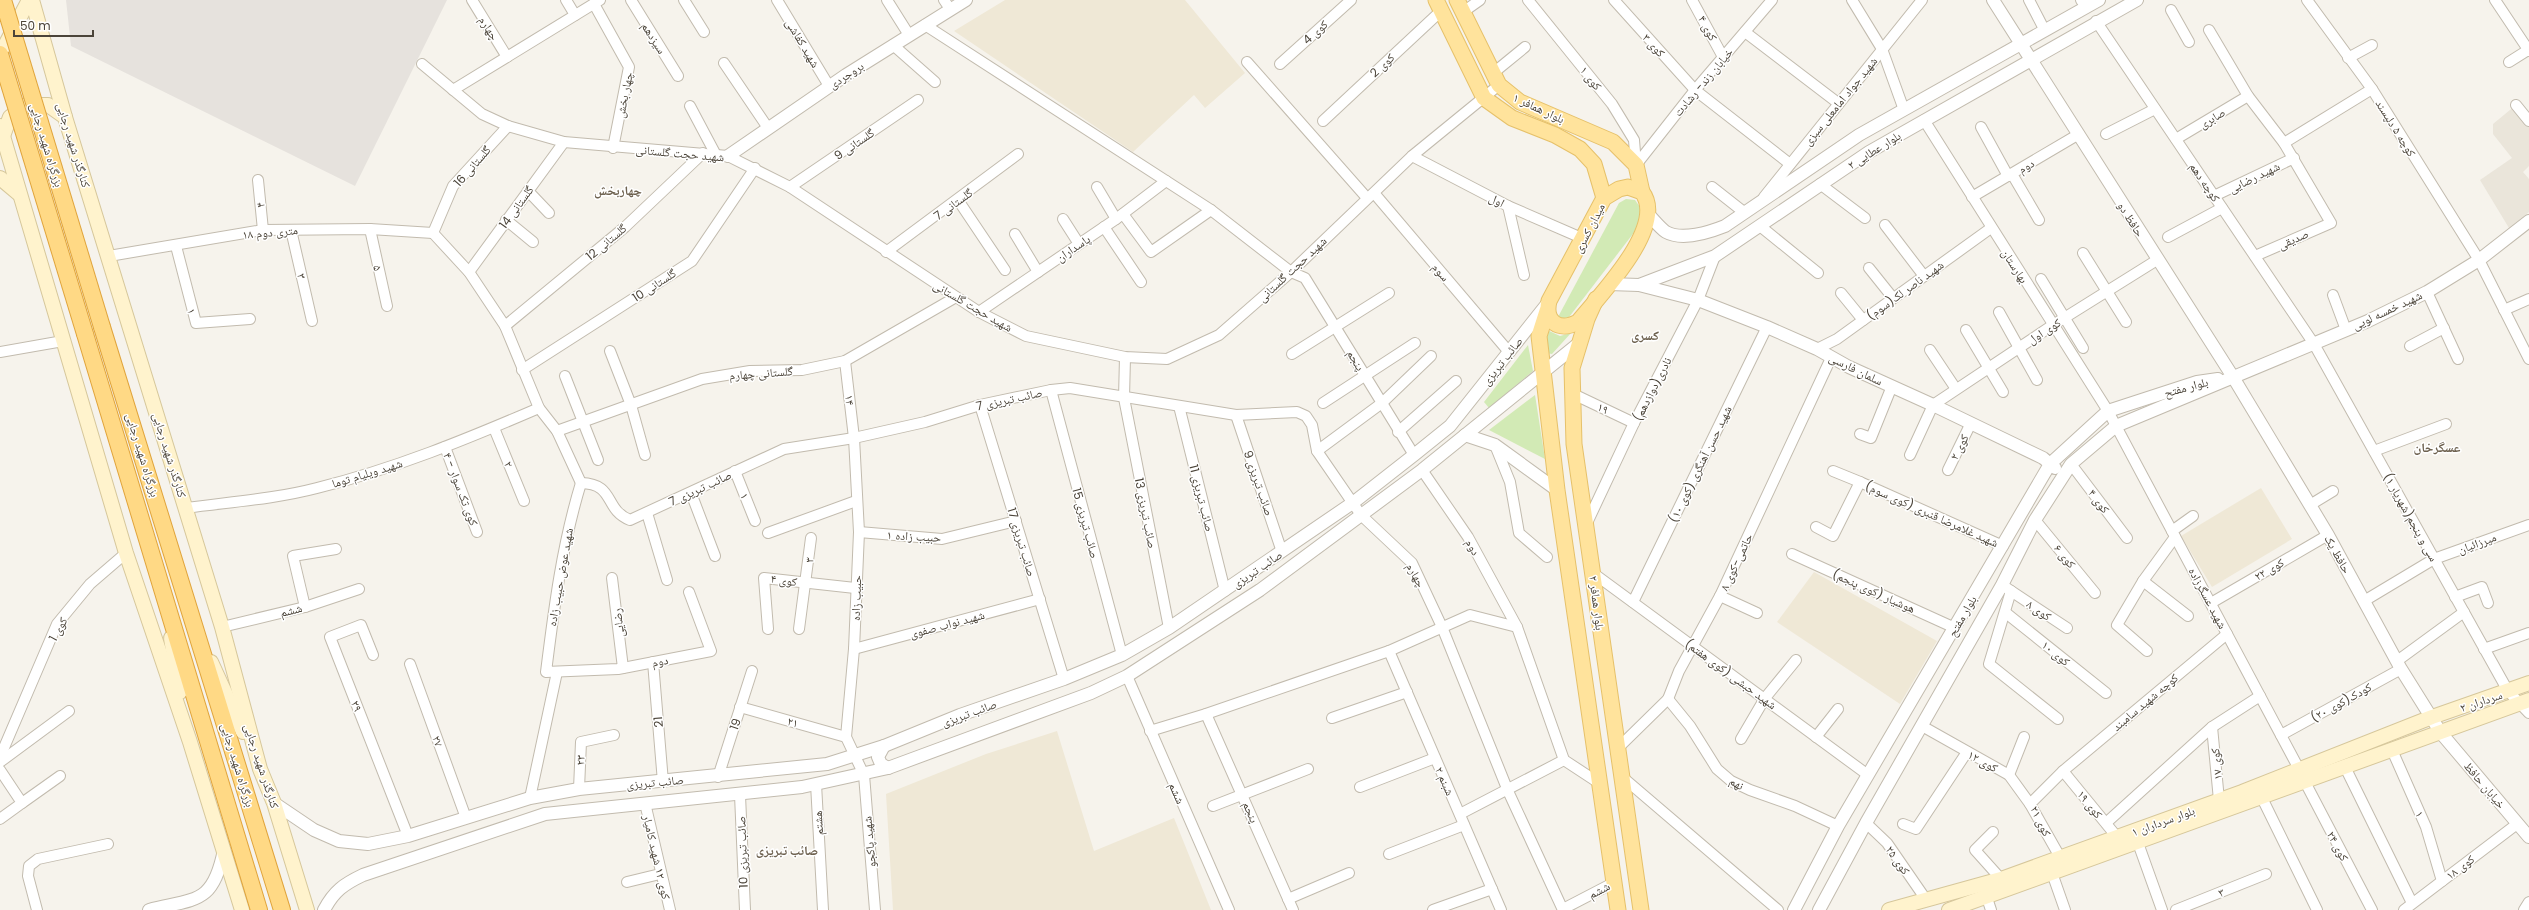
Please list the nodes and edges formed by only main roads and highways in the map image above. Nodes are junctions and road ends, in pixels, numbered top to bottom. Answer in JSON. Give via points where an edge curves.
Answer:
{"nodes":[{"id":1,"x":3,"y":0,"type":"edge"},
{"id":2,"x":18,"y":0,"type":"edge"},
{"id":3,"x":29,"y":0,"type":"edge"},
{"id":4,"x":32,"y":0,"type":"edge"},
{"id":5,"x":1439,"y":5,"type":"edge"},
{"id":6,"x":1460,"y":6,"type":"edge"},
{"id":7,"x":0,"y":34,"type":"edge"},
{"id":8,"x":0,"y":55,"type":"edge"},
{"id":9,"x":65,"y":117,"type":"junction"},
{"id":10,"x":1,"y":131,"type":"edge"},
{"id":11,"x":0,"y":178,"type":"edge"},
{"id":12,"x":18,"y":192,"type":"junction"},
{"id":13,"x":1642,"y":192,"type":"junction"},
{"id":14,"x":1604,"y":198,"type":"junction"},
{"id":15,"x":1596,"y":299,"type":"junction"},
{"id":16,"x":1548,"y":306,"type":"junction"},
{"id":17,"x":160,"y":578,"type":"junction"},
{"id":18,"x":200,"y":636,"type":"junction"},
{"id":19,"x":2529,"y":683,"type":"edge"},
{"id":20,"x":2526,"y":706,"type":"edge"},
{"id":21,"x":2432,"y":718,"type":"joint"},
{"id":22,"x":2441,"y":733,"type":"joint"},
{"id":23,"x":190,"y":742,"type":"junction"},
{"id":24,"x":260,"y":769,"type":"junction"},
{"id":25,"x":1989,"y":904,"type":"edge"},
{"id":26,"x":242,"y":910,"type":"edge"},
{"id":27,"x":259,"y":910,"type":"edge"},
{"id":28,"x":282,"y":910,"type":"edge"},
{"id":29,"x":307,"y":910,"type":"edge"},
{"id":30,"x":1618,"y":910,"type":"edge"},
{"id":31,"x":1641,"y":910,"type":"edge"},
{"id":32,"x":1889,"y":910,"type":"edge"},
{"id":33,"x":1949,"y":910,"type":"edge"}],
"edges":[{"from":1,"to":18,"type":"highway","name":"بزرگراه شهید رجایی","bridge":true,"via":[[102,327]]},
{"from":2,"to":7,"type":"main road"},
{"from":3,"to":8,"type":"main road"},
{"from":4,"to":9,"type":"main road","name":"کنارگذر شهید رجایی"},
{"from":5,"to":14,"type":"main road","name":"بلوار همافر ۱","via":[[1484,98],[1512,118],[1555,135],[1580,149],[1594,164]]},
{"from":6,"to":13,"type":"main road","name":"بلوار همافر ۱","via":[[1496,79],[1520,102],[1613,142],[1636,165]]},
{"from":8,"to":17,"type":"highway","name":"بزرگراه شهید رجایی","bridge":true},
{"from":9,"to":10,"type":"main road","via":[[48,105],[27,105],[10,117]]},
{"from":9,"to":24,"type":"main road","name":"کنارگذر شهید رجایی","via":[[222,627]]},
{"from":10,"to":12,"type":"main road"},
{"from":11,"to":12,"type":"main road"},
{"from":12,"to":23,"type":"main road","via":[[126,552]]},
{"from":13,"to":14,"type":"main road","name":"میدان کسری","via":[[1628,187]]},
{"from":13,"to":15,"type":"main road","via":[[1647,201],[1648,214],[1640,241]]},
{"from":14,"to":16,"type":"main road","name":"میدان کسری"},
{"from":15,"to":16,"type":"main road","via":[[1578,322],[1570,326],[1556,324]]},
{"from":15,"to":31,"type":"main road","name":"بلوار همافر ۲","via":[[1578,344],[1572,368],[1574,444]]},
{"from":16,"to":30,"type":"main road","name":"بلوار همافر ۲","via":[[1539,336],[1557,490]]},
{"from":17,"to":23,"type":"main road"},
{"from":17,"to":27,"type":"highway","name":"بزرگراه شهید رجایی"},
{"from":18,"to":24,"type":"main road"},
{"from":18,"to":28,"type":"highway","name":"بزرگراه شهید رجایی"},
{"from":19,"to":21,"type":"main road","name":"سرداران ۲"},
{"from":20,"to":22,"type":"main road","name":"سرداران ۲"},
{"from":21,"to":32,"type":"main road","name":"بلوار سرداران ۱","via":[[2219,800],[2001,879]]},
{"from":22,"to":25,"type":"main road","name":"بلوار سرداران ۱","via":[[2052,873]]},
{"from":23,"to":26,"type":"main road"},
{"from":24,"to":29,"type":"main road","name":"کنارگذر شهید رجایی","via":[[274,803]]},
{"from":25,"to":33,"type":"main road","name":"بلوار سرداران ۱"}]}
